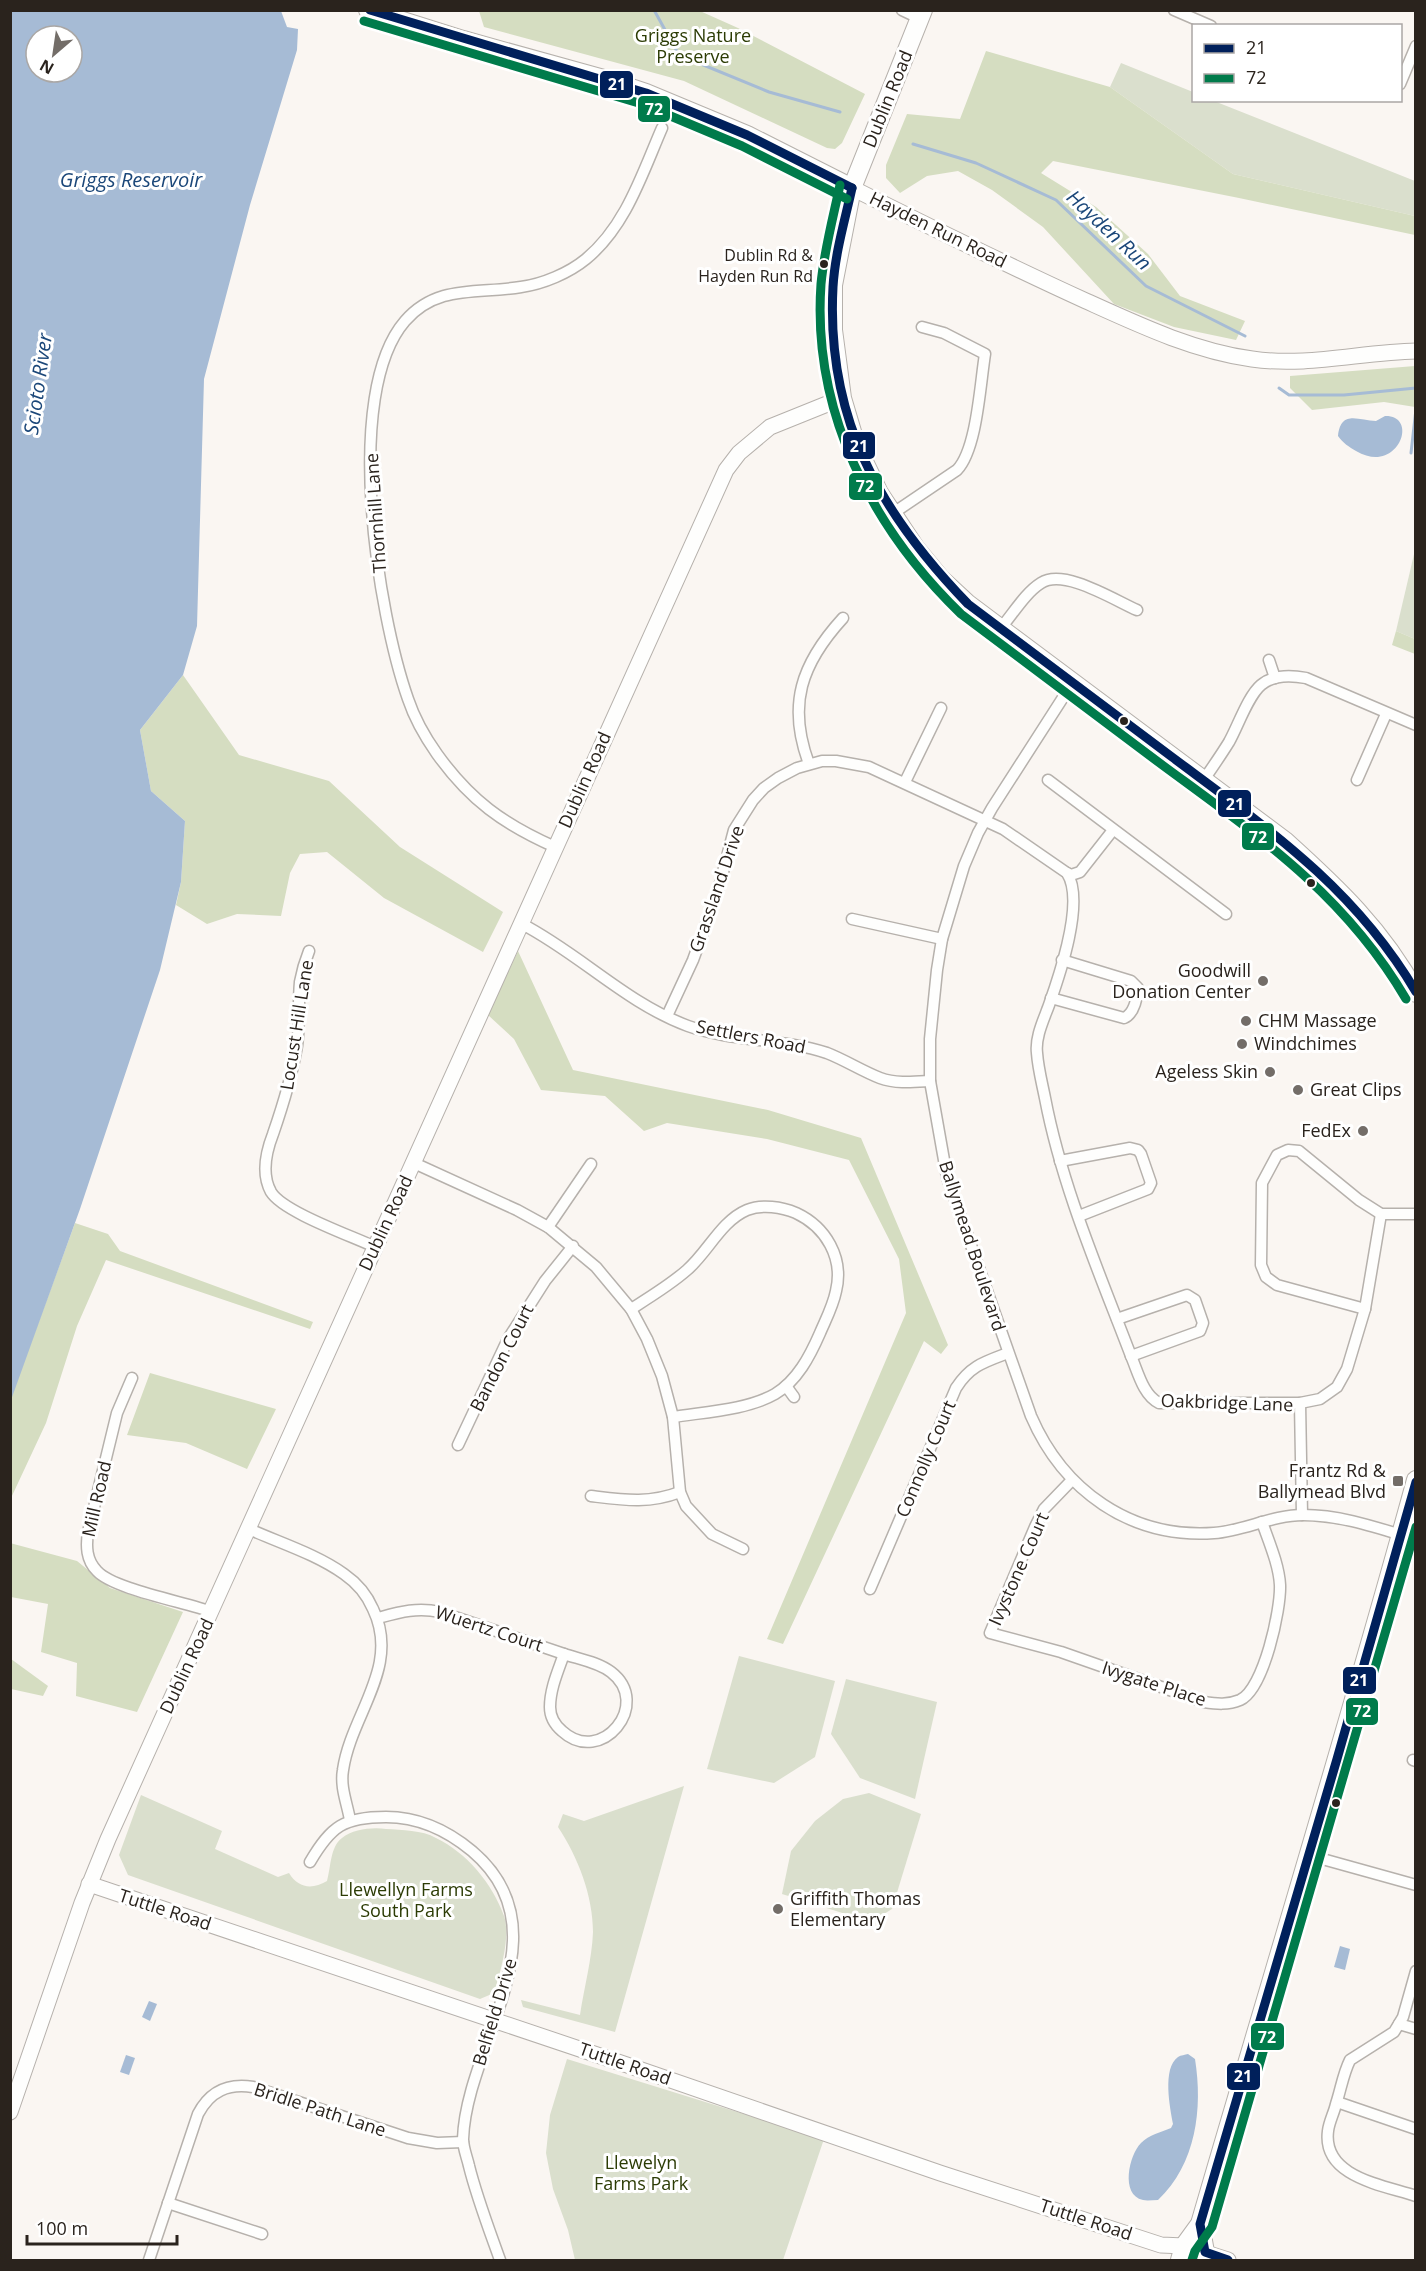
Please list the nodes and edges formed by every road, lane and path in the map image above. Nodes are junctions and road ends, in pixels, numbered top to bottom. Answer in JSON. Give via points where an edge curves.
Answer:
{"nodes":[{"id":1,"x":368,"y":10,"type":"edge"},
{"id":2,"x":902,"y":10,"type":"edge"},
{"id":3,"x":1174,"y":10,"type":"edge"},
{"id":4,"x":921,"y":14,"type":"edge"},
{"id":5,"x":1206,"y":24,"type":"edge"},
{"id":6,"x":1416,"y":46,"type":"edge"},
{"id":7,"x":1402,"y":81,"type":"edge"},
{"id":8,"x":662,"y":128,"type":"dead end"},
{"id":9,"x":852,"y":188,"type":"junction"},
{"id":10,"x":922,"y":327,"type":"dead end"},
{"id":11,"x":1416,"y":351,"type":"edge"},
{"id":12,"x":842,"y":398,"type":"junction"},
{"id":13,"x":892,"y":514,"type":"junction"},
{"id":14,"x":1137,"y":610,"type":"dead end"},
{"id":15,"x":843,"y":618,"type":"dead end"},
{"id":16,"x":1000,"y":629,"type":"junction"},
{"id":17,"x":1269,"y":660,"type":"dead end"},
{"id":18,"x":1275,"y":678,"type":"junction"},
{"id":19,"x":1073,"y":682,"type":"junction"},
{"id":20,"x":942,"y":708,"type":"dead end"},
{"id":21,"x":1386,"y":714,"type":"junction"},
{"id":22,"x":1416,"y":725,"type":"edge"},
{"id":23,"x":809,"y":765,"type":"junction"},
{"id":24,"x":1048,"y":780,"type":"dead end"},
{"id":25,"x":1357,"y":780,"type":"dead end"},
{"id":26,"x":1203,"y":781,"type":"junction"},
{"id":27,"x":905,"y":782,"type":"junction"},
{"id":28,"x":985,"y":820,"type":"junction"},
{"id":29,"x":1113,"y":830,"type":"junction"},
{"id":30,"x":555,"y":847,"type":"junction"},
{"id":31,"x":1067,"y":873,"type":"junction"},
{"id":32,"x":1226,"y":914,"type":"dead end"},
{"id":33,"x":852,"y":919,"type":"dead end"},
{"id":34,"x":522,"y":924,"type":"junction"},
{"id":35,"x":942,"y":939,"type":"junction"},
{"id":36,"x":309,"y":951,"type":"dead end"},
{"id":37,"x":1062,"y":960,"type":"junction"},
{"id":38,"x":1416,"y":993,"type":"edge"},
{"id":39,"x":1051,"y":998,"type":"junction"},
{"id":40,"x":667,"y":1016,"type":"junction"},
{"id":41,"x":930,"y":1081,"type":"junction"},
{"id":42,"x":1060,"y":1161,"type":"junction"},
{"id":43,"x":414,"y":1163,"type":"junction"},
{"id":44,"x":591,"y":1164,"type":"dead end"},
{"id":45,"x":1381,"y":1214,"type":"junction"},
{"id":46,"x":1416,"y":1214,"type":"edge"},
{"id":47,"x":1079,"y":1216,"type":"junction"},
{"id":48,"x":548,"y":1227,"type":"junction"},
{"id":49,"x":573,"y":1246,"type":"junction"},
{"id":50,"x":375,"y":1247,"type":"junction"},
{"id":51,"x":631,"y":1309,"type":"junction"},
{"id":52,"x":1365,"y":1309,"type":"junction"},
{"id":53,"x":1117,"y":1319,"type":"junction"},
{"id":54,"x":1008,"y":1353,"type":"junction"},
{"id":55,"x":1131,"y":1356,"type":"junction"},
{"id":56,"x":132,"y":1378,"type":"dead end"},
{"id":57,"x":786,"y":1386,"type":"junction"},
{"id":58,"x":794,"y":1397,"type":"dead end"},
{"id":59,"x":1300,"y":1402,"type":"junction"},
{"id":60,"x":673,"y":1417,"type":"junction"},
{"id":61,"x":458,"y":1445,"type":"dead end"},
{"id":62,"x":1072,"y":1480,"type":"junction"},
{"id":63,"x":1416,"y":1480,"type":"edge"},
{"id":64,"x":680,"y":1492,"type":"junction"},
{"id":65,"x":591,"y":1496,"type":"dead end"},
{"id":66,"x":1302,"y":1515,"type":"junction"},
{"id":67,"x":1262,"y":1522,"type":"junction"},
{"id":68,"x":249,"y":1529,"type":"junction"},
{"id":69,"x":1401,"y":1535,"type":"junction"},
{"id":70,"x":743,"y":1549,"type":"dead end"},
{"id":71,"x":870,"y":1589,"type":"dead end"},
{"id":72,"x":212,"y":1612,"type":"junction"},
{"id":73,"x":378,"y":1618,"type":"junction"},
{"id":74,"x":990,"y":1633,"type":"joint"},
{"id":75,"x":564,"y":1654,"type":"junction"},
{"id":76,"x":350,"y":1820,"type":"junction"},
{"id":77,"x":1308,"y":1855,"type":"junction"},
{"id":78,"x":310,"y":1862,"type":"dead end"},
{"id":79,"x":89,"y":1884,"type":"junction"},
{"id":80,"x":1416,"y":1885,"type":"edge"},
{"id":81,"x":1416,"y":1971,"type":"edge"},
{"id":82,"x":494,"y":2020,"type":"junction"},
{"id":83,"x":1400,"y":2024,"type":"junction"},
{"id":84,"x":1416,"y":2029,"type":"edge"},
{"id":85,"x":1337,"y":2102,"type":"junction"},
{"id":86,"x":10,"y":2112,"type":"edge"},
{"id":87,"x":1416,"y":2129,"type":"edge"},
{"id":88,"x":463,"y":2142,"type":"junction"},
{"id":89,"x":1416,"y":2196,"type":"edge"},
{"id":90,"x":168,"y":2203,"type":"junction"},
{"id":91,"x":1200,"y":2224,"type":"junction"},
{"id":92,"x":262,"y":2234,"type":"dead end"},
{"id":93,"x":1204,"y":2256,"type":"edge"},
{"id":94,"x":1183,"y":2257,"type":"edge"},
{"id":95,"x":148,"y":2260,"type":"edge"},
{"id":96,"x":500,"y":2260,"type":"edge"},
{"id":97,"x":1228,"y":2260,"type":"edge"}],
"edges":[{"from":1,"to":9,"type":"main road","name":"Hayden Run Road","via":[[646,93],[747,135]]},
{"from":2,"to":4,"type":"street"},
{"from":3,"to":5,"type":"street"},
{"from":4,"to":9,"type":"main road","name":"Dublin Road"},
{"from":6,"to":7,"type":"street"},
{"from":8,"to":30,"type":"street","name":"Thornhill Lane","via":[[618,222],[587,258],[553,278],[522,287],[450,293],[424,304],[405,321],[391,343],[382,369],[371,424],[370,497],[375,546],[391,643],[409,702],[435,752],[469,792],[508,824]]},
{"from":9,"to":11,"type":"main road","name":"Hayden Run Road","via":[[1125,319],[1200,347],[1277,361]]},
{"from":9,"to":12,"type":"main road","name":"Dublin Road","via":[[833,285],[833,330]]},
{"from":10,"to":13,"type":"street","via":[[944,333],[985,354],[971,447],[957,470]]},
{"from":12,"to":13,"type":"main road","name":"Dublin Road","via":[[856,446]]},
{"from":12,"to":30,"type":"main road","name":"Dublin Road","via":[[770,427],[739,453],[726,470]]},
{"from":13,"to":16,"type":"main road","name":"Dublin Road","via":[[940,578]]},
{"from":14,"to":16,"type":"street","via":[[1073,581],[1053,578],[1035,588]]},
{"from":15,"to":23,"type":"street","via":[[823,641],[801,692],[797,715]]},
{"from":16,"to":19,"type":"main road","name":"Dublin Road"},
{"from":17,"to":18,"type":"street"},
{"from":18,"to":21,"type":"street","via":[[1306,678]]},
{"from":18,"to":26,"type":"street","via":[[1261,685],[1251,698]]},
{"from":19,"to":26,"type":"main road","name":"Dublin Road"},
{"from":19,"to":28,"type":"street","name":"Ballymead Boulevard"},
{"from":20,"to":27,"type":"street"},
{"from":21,"to":22,"type":"street"},
{"from":21,"to":25,"type":"street"},
{"from":23,"to":27,"type":"street","name":"Grassland Drive","via":[[822,761],[851,762]]},
{"from":23,"to":40,"type":"street","name":"Grassland Drive","via":[[764,788],[734,830],[718,891]]},
{"from":24,"to":29,"type":"street"},
{"from":26,"to":38,"type":"main road","name":"Dublin Road","via":[[1285,841],[1346,897],[1366,918]]},
{"from":27,"to":28,"type":"street","name":"Grassland Drive"},
{"from":28,"to":31,"type":"street","name":"Grassland Drive"},
{"from":28,"to":35,"type":"street","name":"Ballymead Boulevard","via":[[964,866]]},
{"from":29,"to":31,"type":"street","via":[[1080,872]]},
{"from":29,"to":32,"type":"street"},
{"from":30,"to":34,"type":"main road","name":"Dublin Road"},
{"from":31,"to":37,"type":"street","via":[[1074,892],[1072,925]]},
{"from":33,"to":35,"type":"street"},
{"from":34,"to":40,"type":"street","name":"Settlers Road","via":[[564,948],[628,996]]},
{"from":34,"to":43,"type":"main road","name":"Dublin Road"},
{"from":35,"to":41,"type":"street","name":"Ballymead Boulevard","via":[[930,1039]]},
{"from":36,"to":50,"type":"street","name":"Locust Hill Lane","via":[[300,984],[297,1044],[269,1143],[266,1180],[284,1204]]},
{"from":37,"to":39,"type":"street"},
{"from":37,"to":39,"type":"street","via":[[1135,983],[1135,1001],[1131,1014],[1124,1018]]},
{"from":39,"to":42,"type":"street","via":[[1036,1051]]},
{"from":40,"to":41,"type":"street","name":"Settlers Road","via":[[714,1033],[796,1045],[828,1054],[887,1079]]},
{"from":41,"to":54,"type":"street","name":"Ballymead Boulevard","via":[[947,1178]]},
{"from":42,"to":47,"type":"street"},
{"from":42,"to":47,"type":"street","via":[[1130,1148],[1141,1154],[1151,1183],[1148,1189]]},
{"from":43,"to":48,"type":"street"},
{"from":43,"to":50,"type":"main road","name":"Dublin Road"},
{"from":44,"to":48,"type":"street"},
{"from":45,"to":46,"type":"street"},
{"from":45,"to":52,"type":"street"},
{"from":45,"to":52,"type":"street","via":[[1299,1151],[1277,1155],[1262,1183],[1261,1265],[1266,1277],[1277,1285]]},
{"from":47,"to":53,"type":"street"},
{"from":48,"to":49,"type":"street"},
{"from":49,"to":51,"type":"street","via":[[597,1267]]},
{"from":49,"to":61,"type":"street","name":"Bandon Court","via":[[508,1339]]},
{"from":50,"to":68,"type":"main road","name":"Dublin Road"},
{"from":51,"to":57,"type":"street","via":[[687,1270],[737,1215],[764,1207],[803,1217],[831,1244],[838,1277],[834,1299],[814,1345]]},
{"from":51,"to":60,"type":"street","via":[[662,1376]]},
{"from":52,"to":59,"type":"street","via":[[1347,1369],[1337,1387],[1320,1398]]},
{"from":53,"to":55,"type":"street"},
{"from":53,"to":55,"type":"street","via":[[1187,1295],[1195,1300],[1203,1323],[1200,1331]]},
{"from":54,"to":62,"type":"street","name":"Ballymead Boulevard","via":[[1041,1438]]},
{"from":54,"to":71,"type":"street","name":"Connolly Court","via":[[978,1365],[965,1374],[956,1388]]},
{"from":55,"to":59,"type":"street","name":"Oakbridge Lane","via":[[1152,1400],[1159,1403]]},
{"from":56,"to":72,"type":"street","name":"Mill Road","via":[[117,1413],[88,1532],[88,1558],[98,1573],[114,1582]]},
{"from":57,"to":58,"type":"street"},
{"from":57,"to":60,"type":"street","via":[[761,1400]]},
{"from":59,"to":66,"type":"street","name":"Oakbridge Lane"},
{"from":60,"to":64,"type":"street"},
{"from":62,"to":67,"type":"street","name":"Ballymead Boulevard","via":[[1119,1514],[1174,1532],[1213,1533]]},
{"from":62,"to":74,"type":"street","name":"Ivystone Court","via":[[1039,1518]]},
{"from":63,"to":69,"type":"main road"},
{"from":64,"to":65,"type":"street","via":[[636,1501]]},
{"from":64,"to":70,"type":"street","via":[[686,1506],[705,1528]]},
{"from":66,"to":67,"type":"street","name":"Ballymead Boulevard"},
{"from":66,"to":69,"type":"street","name":"Ballymead Boulevard","via":[[1357,1522]]},
{"from":67,"to":74,"type":"street","name":"Ivygate Place","via":[[1280,1584],[1278,1617],[1256,1684],[1242,1699],[1222,1705],[1204,1702],[1061,1652]]},
{"from":68,"to":72,"type":"main road","name":"Dublin Road"},
{"from":68,"to":73,"type":"street","via":[[328,1563],[358,1586]]},
{"from":69,"to":77,"type":"main road"},
{"from":72,"to":79,"type":"main road","name":"Dublin Road"},
{"from":73,"to":75,"type":"street","name":"Wuertz Court","via":[[425,1609]]},
{"from":73,"to":76,"type":"street","via":[[382,1636],[379,1669],[350,1739],[343,1770]]},
{"from":75,"to":75,"type":"street","name":"Wuertz Court","via":[[552,1690],[552,1717],[572,1738],[603,1739],[612,1734],[624,1717],[623,1687],[610,1671]]},
{"from":76,"to":78,"type":"street","via":[[324,1839]]},
{"from":76,"to":82,"type":"street","name":"Belfield Drive","via":[[405,1818],[423,1822],[469,1849],[498,1880],[510,1908],[514,1932],[511,1968]]},
{"from":77,"to":80,"type":"street"},
{"from":77,"to":91,"type":"main road"},
{"from":79,"to":82,"type":"main road","name":"Tuttle Road"},
{"from":79,"to":86,"type":"main road","name":"Dublin Road"},
{"from":81,"to":83,"type":"street"},
{"from":82,"to":88,"type":"street","name":"Belfield Drive","via":[[470,2092]]},
{"from":82,"to":94,"type":"main road","name":"Tuttle Road","via":[[1161,2245]]},
{"from":83,"to":84,"type":"street"},
{"from":83,"to":85,"type":"street","via":[[1350,2060]]},
{"from":85,"to":87,"type":"street"},
{"from":85,"to":89,"type":"street","via":[[1328,2131],[1332,2155],[1341,2168]]},
{"from":88,"to":90,"type":"street","name":"Bridle Path Lane","via":[[408,2138],[253,2087],[231,2086],[203,2104]]},
{"from":88,"to":96,"type":"street","name":"Belfield Drive"},
{"from":90,"to":92,"type":"street"},
{"from":90,"to":95,"type":"street","name":"Bridle Path Lane"},
{"from":91,"to":93,"type":"main road"},
{"from":91,"to":94,"type":"main road"},
{"from":93,"to":94,"type":"main road","name":"Tuttle Road"},
{"from":93,"to":97,"type":"main road","name":"Tuttle Road"}]}
